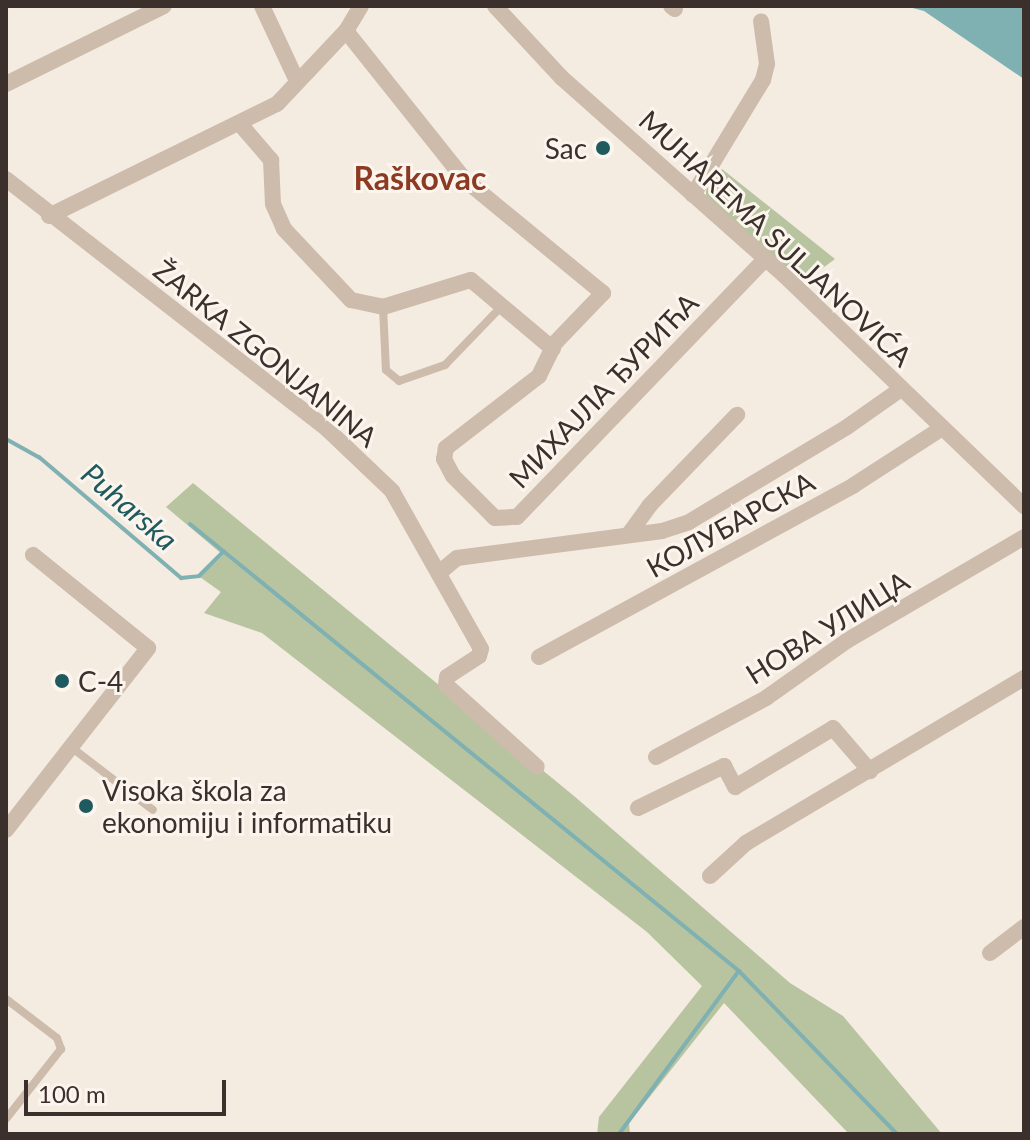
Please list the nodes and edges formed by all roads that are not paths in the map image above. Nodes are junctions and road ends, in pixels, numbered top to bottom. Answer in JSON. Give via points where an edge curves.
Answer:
{"nodes":[{"id":1,"x":164,"y":6,"type":"edge"},
{"id":2,"x":262,"y":6,"type":"edge"},
{"id":3,"x":361,"y":6,"type":"edge"},
{"id":4,"x":495,"y":6,"type":"edge"},
{"id":5,"x":761,"y":21,"type":"dead end"},
{"id":6,"x":346,"y":31,"type":"junction"},
{"id":7,"x":297,"y":81,"type":"junction"},
{"id":8,"x":6,"y":84,"type":"edge"},
{"id":9,"x":240,"y":124,"type":"junction"},
{"id":10,"x":6,"y":179,"type":"edge"},
{"id":11,"x":693,"y":195,"type":"junction"},
{"id":12,"x":49,"y":216,"type":"junction"},
{"id":13,"x":765,"y":259,"type":"junction"},
{"id":14,"x":503,"y":305,"type":"junction"},
{"id":15,"x":383,"y":307,"type":"junction"},
{"id":16,"x":553,"y":349,"type":"junction"},
{"id":17,"x":901,"y":389,"type":"junction"},
{"id":18,"x":737,"y":415,"type":"dead end"},
{"id":19,"x":942,"y":428,"type":"junction"},
{"id":20,"x":1024,"y":506,"type":"edge"},
{"id":21,"x":629,"y":534,"type":"junction"},
{"id":22,"x":1024,"y":537,"type":"edge"},
{"id":23,"x":33,"y":555,"type":"dead end"},
{"id":24,"x":439,"y":573,"type":"junction"},
{"id":25,"x":539,"y":657,"type":"dead end"},
{"id":26,"x":1024,"y":678,"type":"edge"},
{"id":27,"x":71,"y":747,"type":"junction"},
{"id":28,"x":656,"y":757,"type":"dead end"},
{"id":29,"x":537,"y":767,"type":"dead end"},
{"id":30,"x":870,"y":771,"type":"junction"},
{"id":31,"x":638,"y":808,"type":"dead end"},
{"id":32,"x":153,"y":810,"type":"dead end"},
{"id":33,"x":6,"y":830,"type":"edge"},
{"id":34,"x":710,"y":876,"type":"dead end"},
{"id":35,"x":1024,"y":927,"type":"edge"},
{"id":36,"x":990,"y":953,"type":"dead end"},
{"id":37,"x":9,"y":1002,"type":"edge"},
{"id":38,"x":6,"y":1013,"type":"edge"},
{"id":39,"x":6,"y":1119,"type":"edge"}],
"edges":[{"from":1,"to":8,"type":"street"},
{"from":2,"to":7,"type":"street"},
{"from":3,"to":6,"type":"street"},
{"from":4,"to":11,"type":"street","name":"MUHAREMA SULJANOVIĆA","via":[[562,78]]},
{"from":5,"to":11,"type":"street","via":[[767,64],[763,80]]},
{"from":6,"to":7,"type":"street"},
{"from":6,"to":16,"type":"street","via":[[464,179],[599,287],[601,297]]},
{"from":7,"to":9,"type":"street","via":[[277,104]]},
{"from":9,"to":12,"type":"street"},
{"from":9,"to":15,"type":"street","via":[[271,160],[273,204],[284,229],[351,300]]},
{"from":10,"to":12,"type":"street","name":"ŽARKA ZGONJANINA"},
{"from":11,"to":13,"type":"street","name":"MUHAREMA SULJANOVIĆA"},
{"from":12,"to":24,"type":"street","name":"ŽARKA ZGONJANINA","via":[[327,429],[392,491]]},
{"from":13,"to":16,"type":"street","name":"МИХАЈЛА ЂУРИЋА","via":[[517,517],[495,518],[470,497],[444,459],[446,448],[539,376]]},
{"from":13,"to":17,"type":"street","name":"MUHAREMA SULJANOVIĆA"},
{"from":14,"to":15,"type":"street","via":[[464,279],[423,298]]},
{"from":14,"to":15,"type":"lane","via":[[445,365],[399,381],[386,370]]},
{"from":14,"to":16,"type":"street"},
{"from":17,"to":19,"type":"street","name":"MUHAREMA SULJANOVIĆA"},
{"from":17,"to":21,"type":"street","via":[[689,522]]},
{"from":18,"to":21,"type":"street"},
{"from":19,"to":20,"type":"street","name":"MUHAREMA SULJANOVIĆA"},
{"from":19,"to":25,"type":"street","name":"КОЛУБАРСКА","via":[[854,485]]},
{"from":21,"to":24,"type":"street","via":[[457,558]]},
{"from":22,"to":28,"type":"street","name":"НОВА УЛИЦА","via":[[848,640],[766,698]]},
{"from":23,"to":27,"type":"street","via":[[148,648]]},
{"from":24,"to":29,"type":"street","name":"ŽARKA ZGONJANINA","via":[[479,643],[479,656],[447,677],[446,685]]},
{"from":26,"to":30,"type":"street"},
{"from":27,"to":32,"type":"lane"},
{"from":27,"to":33,"type":"street"},
{"from":30,"to":31,"type":"street","via":[[833,728],[735,787],[724,766]]},
{"from":30,"to":34,"type":"street","via":[[746,843]]},
{"from":35,"to":36,"type":"street"},
{"from":37,"to":38,"type":"lane"},
{"from":37,"to":39,"type":"lane","via":[[57,1038],[61,1049]]}]}
